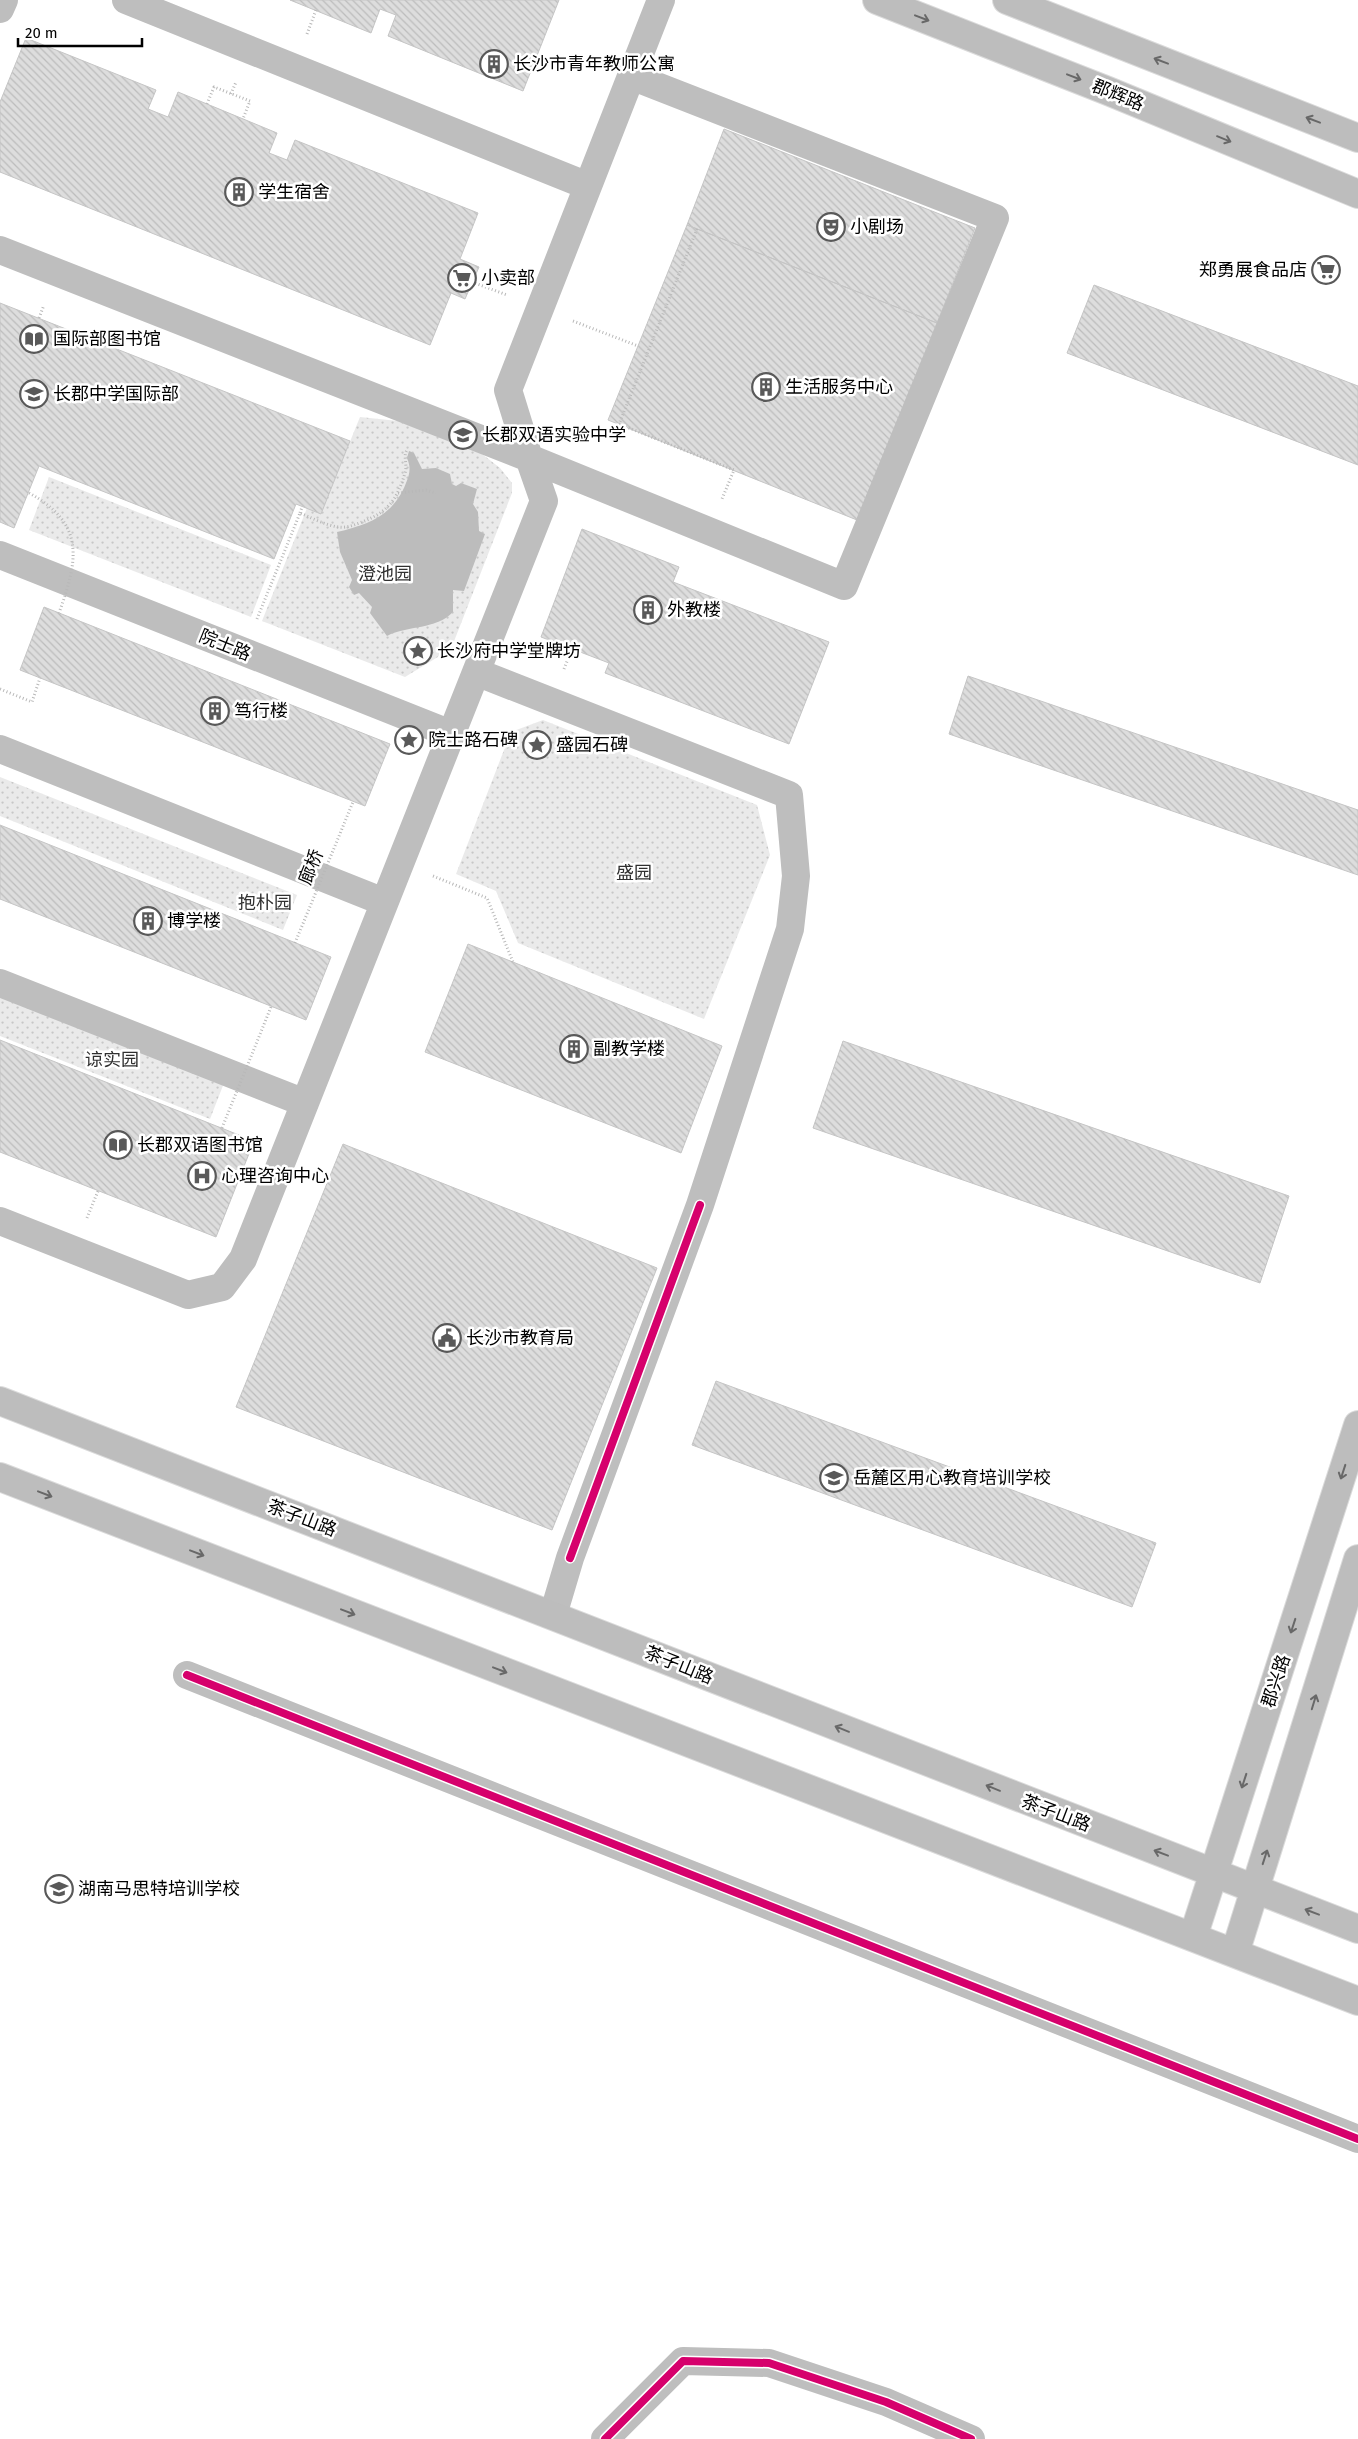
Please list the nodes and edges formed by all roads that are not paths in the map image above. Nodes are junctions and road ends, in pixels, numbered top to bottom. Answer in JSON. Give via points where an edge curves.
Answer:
{"nodes":[{"id":1,"x":4,"y":0,"type":"edge"},
{"id":2,"x":126,"y":0,"type":"edge"},
{"id":3,"x":661,"y":0,"type":"edge"},
{"id":4,"x":877,"y":0,"type":"edge"},
{"id":5,"x":1007,"y":0,"type":"edge"},
{"id":6,"x":0,"y":9,"type":"edge"},
{"id":7,"x":631,"y":76,"type":"junction"},
{"id":8,"x":1358,"y":138,"type":"edge"},
{"id":9,"x":588,"y":186,"type":"junction"},
{"id":10,"x":1358,"y":194,"type":"edge"},
{"id":11,"x":0,"y":250,"type":"edge"},
{"id":12,"x":529,"y":458,"type":"junction"},
{"id":13,"x":0,"y":555,"type":"edge"},
{"id":14,"x":476,"y":672,"type":"junction"},
{"id":15,"x":451,"y":734,"type":"junction"},
{"id":16,"x":0,"y":749,"type":"edge"},
{"id":17,"x":384,"y":902,"type":"junction"},
{"id":18,"x":0,"y":983,"type":"edge"},
{"id":19,"x":305,"y":1103,"type":"junction"},
{"id":20,"x":0,"y":1221,"type":"edge"},
{"id":21,"x":0,"y":1402,"type":"edge"},
{"id":22,"x":1358,"y":1425,"type":"edge"},
{"id":23,"x":0,"y":1477,"type":"edge"},
{"id":24,"x":1358,"y":1559,"type":"edge"},
{"id":25,"x":553,"y":1615,"type":"junction"},
{"id":26,"x":187,"y":1675,"type":"dead end"},
{"id":27,"x":1214,"y":1874,"type":"junction"},
{"id":28,"x":1255,"y":1889,"type":"junction"},
{"id":29,"x":1358,"y":1929,"type":"edge"},
{"id":30,"x":1193,"y":1937,"type":"junction"},
{"id":31,"x":1235,"y":1953,"type":"junction"},
{"id":32,"x":1358,"y":2001,"type":"edge"},
{"id":33,"x":1358,"y":2139,"type":"edge"},
{"id":34,"x":605,"y":2439,"type":"edge"},
{"id":35,"x":972,"y":2439,"type":"edge"}],
"edges":[{"from":1,"to":6,"type":"street"},
{"from":2,"to":9,"type":"street"},
{"from":3,"to":7,"type":"street"},
{"from":4,"to":10,"type":"main road","name":"郡辉路","one_way":true},
{"from":8,"to":5,"type":"main road","one_way":true},
{"from":7,"to":9,"type":"street"},
{"from":7,"to":12,"type":"street","via":[[995,218],[844,586]]},
{"from":9,"to":12,"type":"street","via":[[508,390]]},
{"from":11,"to":12,"type":"street"},
{"from":12,"to":14,"type":"street","via":[[544,501]]},
{"from":13,"to":15,"type":"street","name":"院士路"},
{"from":14,"to":15,"type":"street"},
{"from":14,"to":25,"type":"street","via":[[789,796],[796,876],[790,929],[700,1205],[570,1558]]},
{"from":15,"to":17,"type":"street"},
{"from":16,"to":17,"type":"street"},
{"from":17,"to":19,"type":"street"},
{"from":18,"to":19,"type":"street"},
{"from":19,"to":20,"type":"street","via":[[243,1259],[222,1287],[188,1295]]},
{"from":21,"to":25,"type":"main road","name":"茶子山路"},
{"from":22,"to":27,"type":"main road","name":"郡兴路","one_way":true},
{"from":23,"to":30,"type":"main road","one_way":true},
{"from":28,"to":24,"type":"main road","one_way":true},
{"from":27,"to":25,"type":"main road","name":"茶子山路","one_way":true},
{"from":26,"to":33,"type":"street"},
{"from":27,"to":28,"type":"main road","name":"茶子山路"},
{"from":27,"to":30,"type":"main road","name":"郡兴路"},
{"from":29,"to":28,"type":"main road","name":"茶子山路","one_way":true},
{"from":28,"to":31,"type":"main road"},
{"from":30,"to":31,"type":"main road"},
{"from":31,"to":32,"type":"main road"},
{"from":34,"to":35,"type":"street","via":[[683,2361],[768,2363],[886,2402]]}]}
